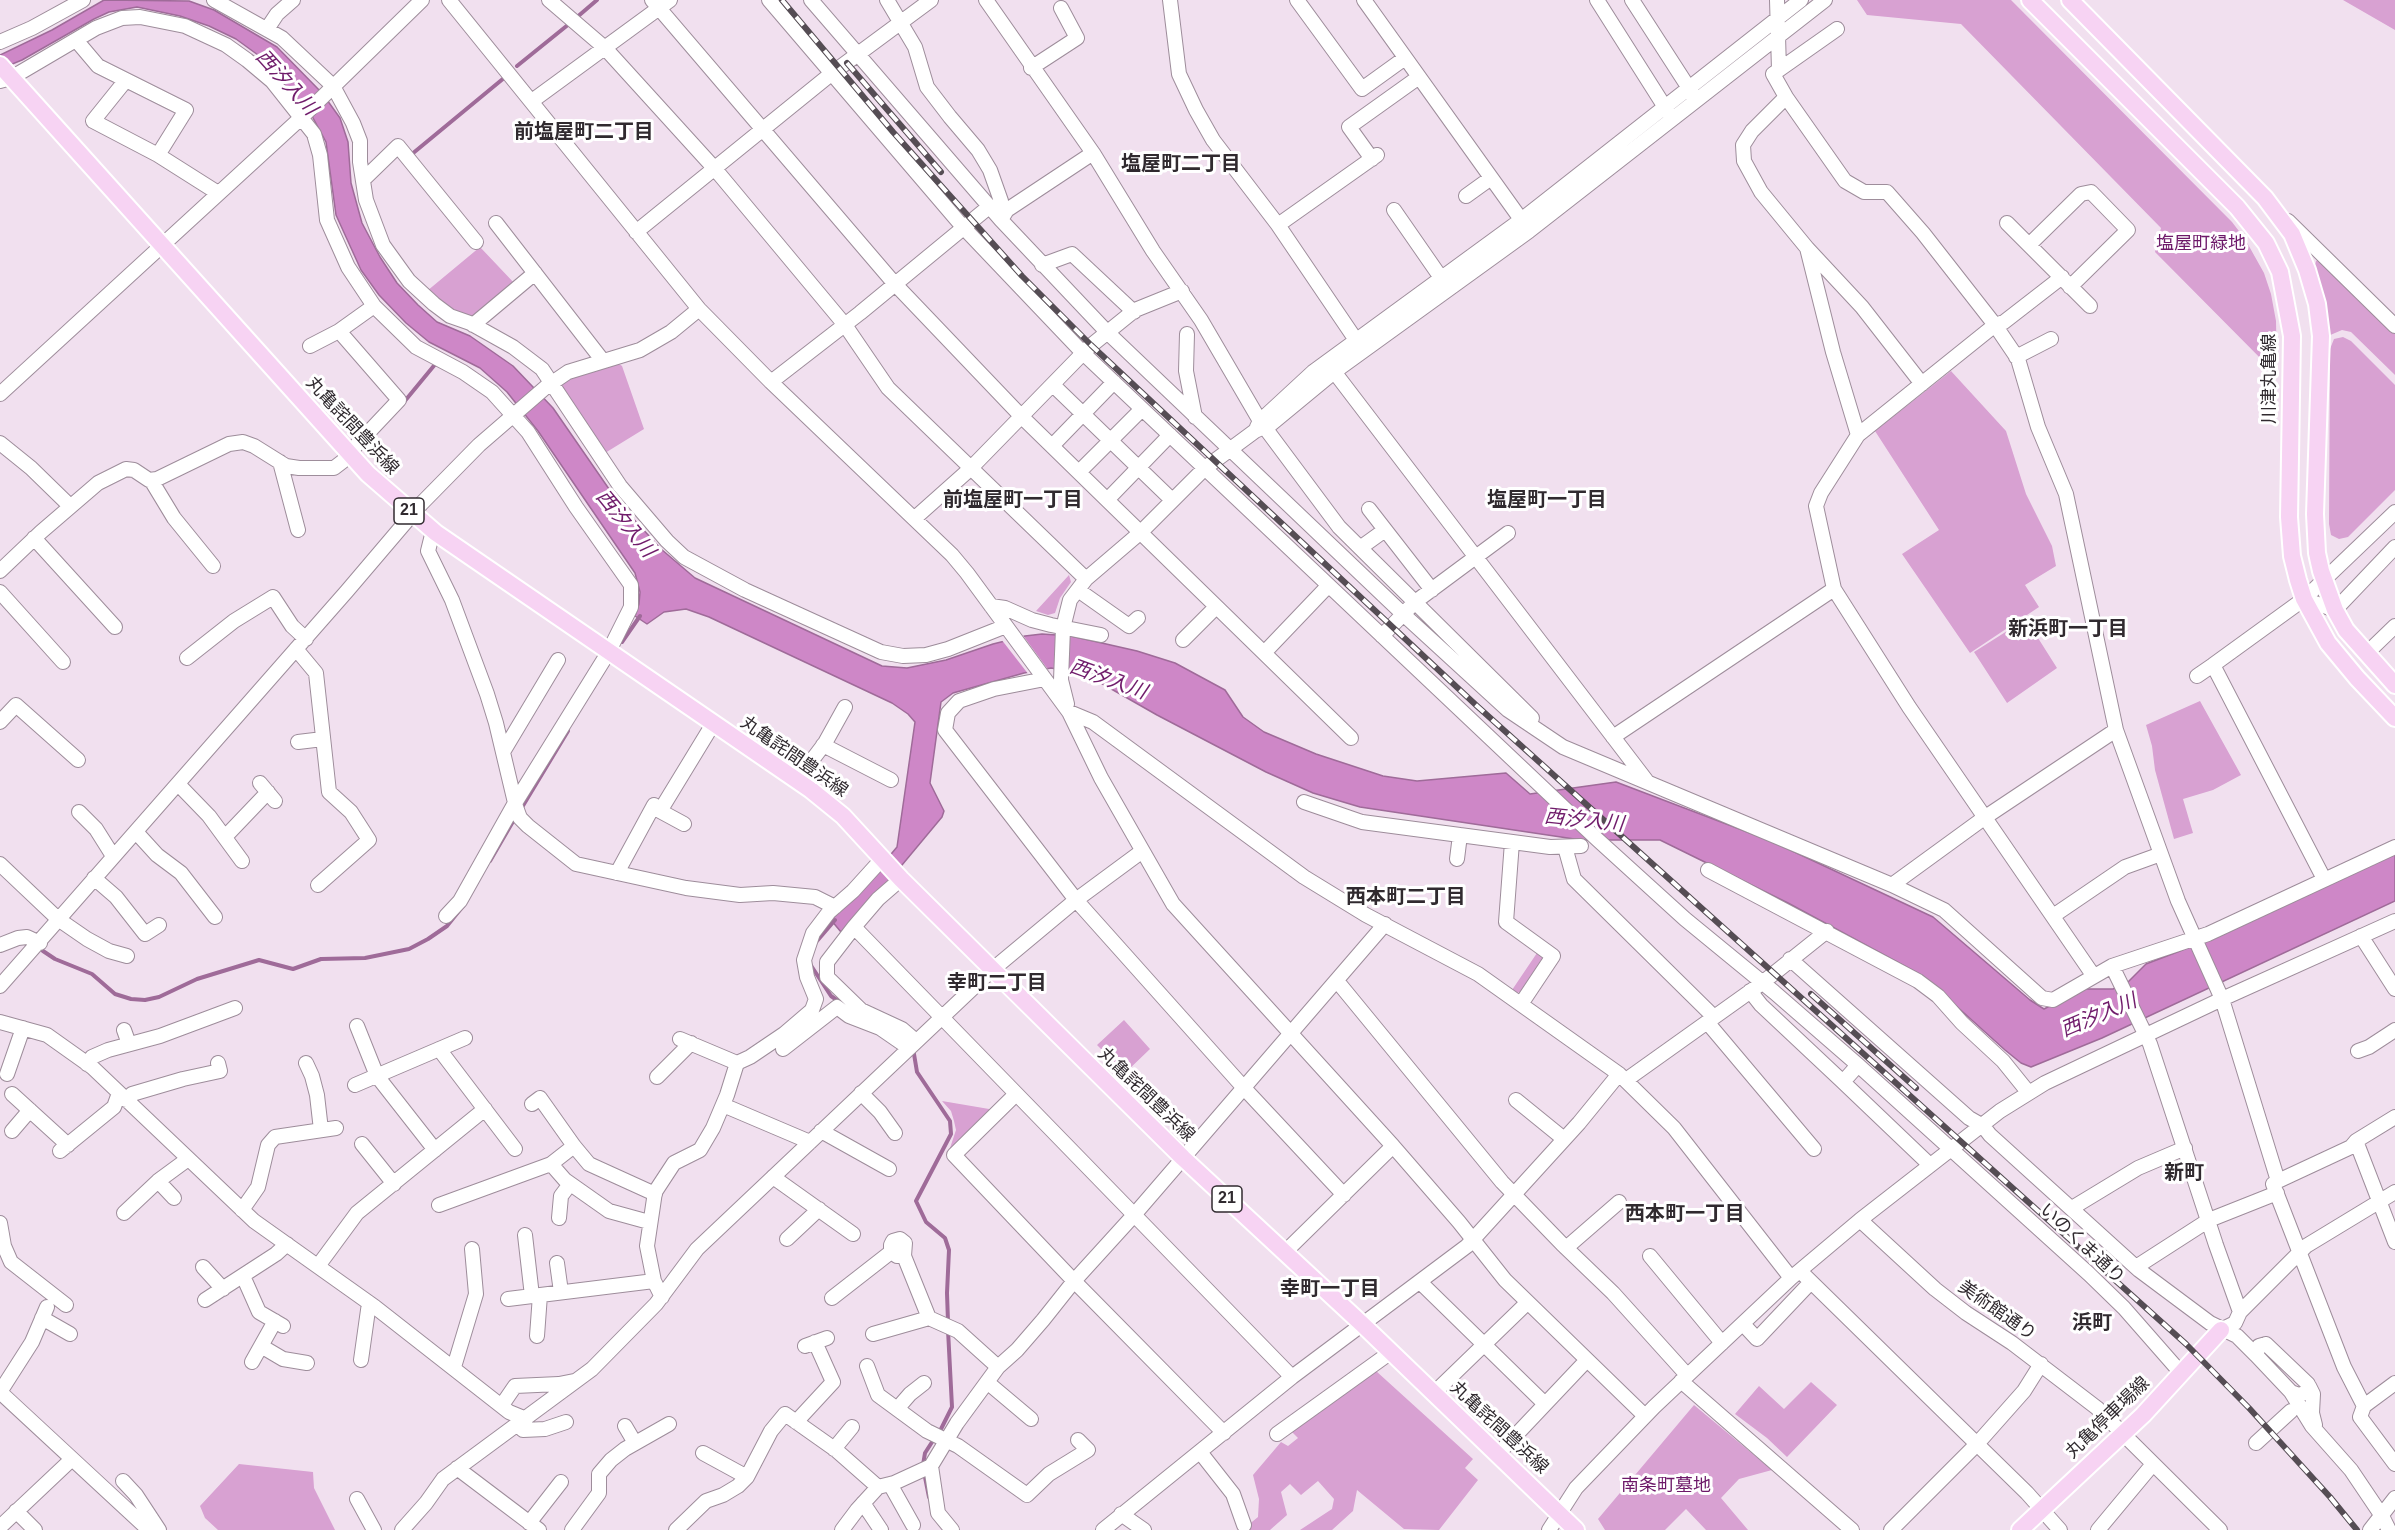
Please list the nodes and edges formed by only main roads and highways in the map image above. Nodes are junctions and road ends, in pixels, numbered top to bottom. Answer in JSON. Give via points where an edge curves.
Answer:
{"nodes":[{"id":1,"x":2030,"y":0,"type":"edge"},
{"id":2,"x":2070,"y":0,"type":"edge"},
{"id":3,"x":4,"y":75,"type":"edge"},
{"id":4,"x":2395,"y":685,"type":"edge"},
{"id":5,"x":2395,"y":718,"type":"edge"},
{"id":6,"x":2221,"y":1330,"type":"road end"},
{"id":7,"x":1576,"y":1530,"type":"edge"},
{"id":8,"x":2020,"y":1530,"type":"edge"}],
"edges":[{"from":1,"to":5,"type":"main road","name":"川津丸亀線","via":[[2242,213],[2266,243],[2280,272],[2292,336],[2292,556],[2304,599],[2328,643]]},
{"from":2,"to":4,"type":"main road","via":[[2265,198],[2292,234],[2317,304],[2321,336],[2317,553],[2335,610],[2346,630]]},
{"from":3,"to":7,"type":"main road","name":"丸亀詫間豊浜線","number":"21","via":[[368,474],[433,531],[797,780],[843,816],[901,879],[1183,1158]]},
{"from":6,"to":8,"type":"main road","name":"丸亀停車場線"}]}
